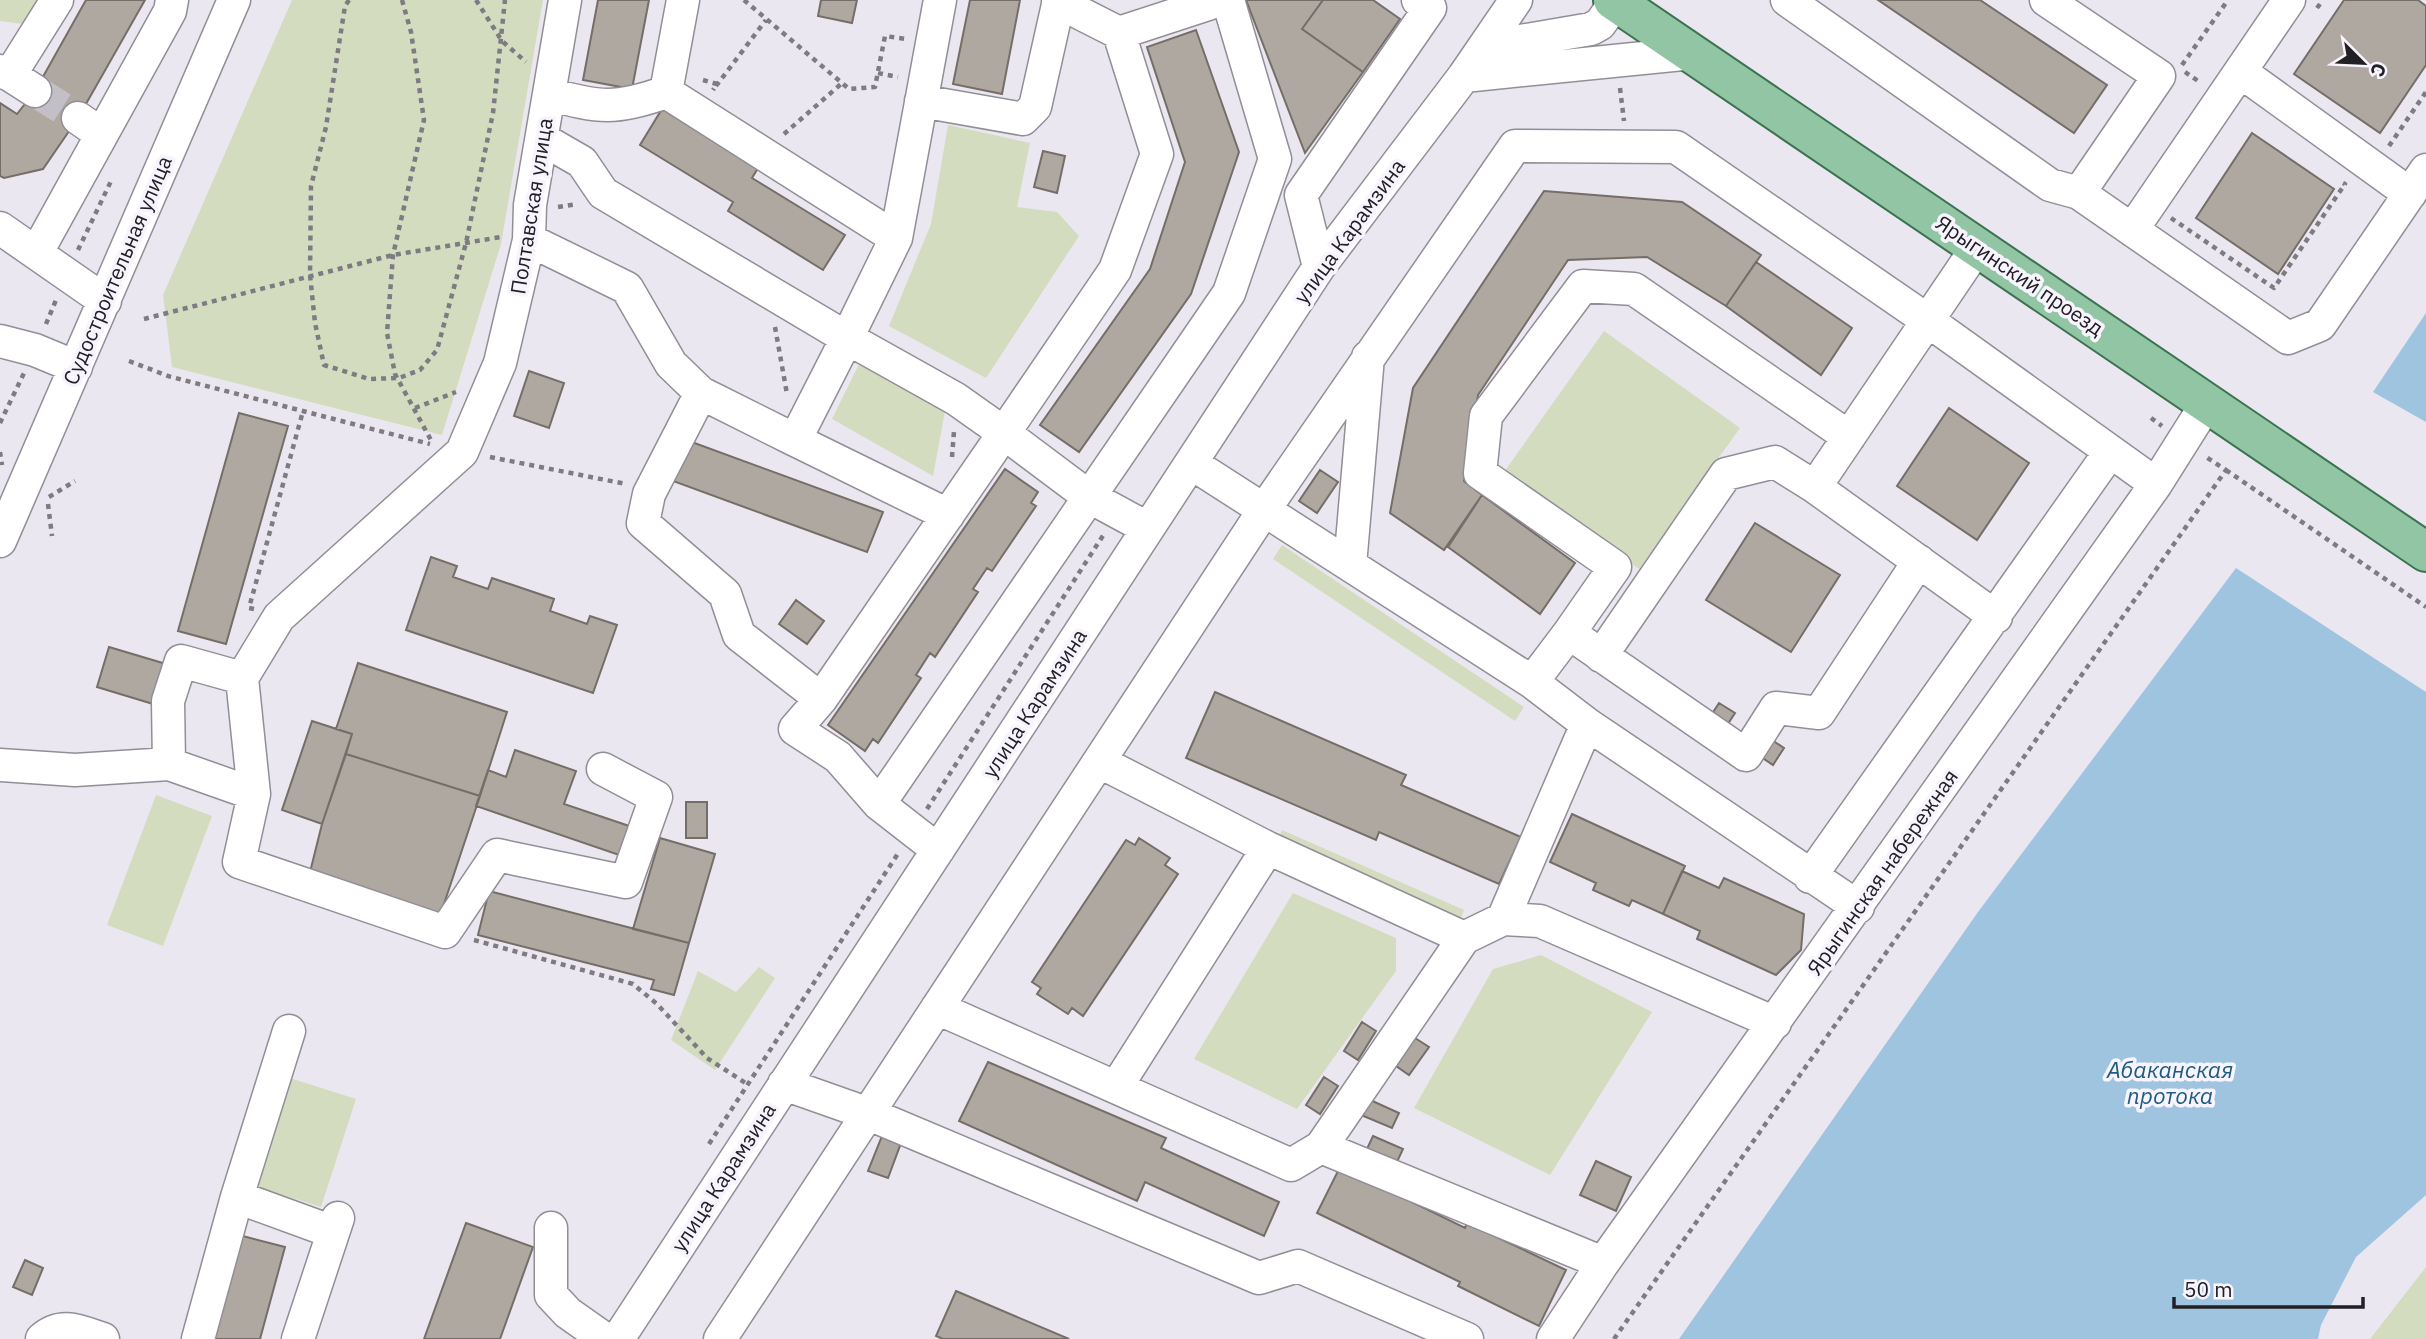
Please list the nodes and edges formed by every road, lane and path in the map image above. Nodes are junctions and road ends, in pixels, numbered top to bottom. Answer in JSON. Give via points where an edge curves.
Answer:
{"nodes":[{"id":1,"x":57,"y":0,"type":"edge"},
{"id":2,"x":172,"y":0,"type":"edge"},
{"id":3,"x":234,"y":0,"type":"edge"},
{"id":4,"x":349,"y":0,"type":"edge"},
{"id":5,"x":402,"y":0,"type":"edge"},
{"id":6,"x":476,"y":0,"type":"edge"},
{"id":7,"x":505,"y":0,"type":"edge"},
{"id":8,"x":565,"y":0,"type":"edge"},
{"id":9,"x":683,"y":0,"type":"edge"},
{"id":10,"x":744,"y":0,"type":"edge"},
{"id":11,"x":940,"y":0,"type":"edge"},
{"id":12,"x":1220,"y":0,"type":"edge"},
{"id":13,"x":1228,"y":0,"type":"edge"},
{"id":14,"x":1419,"y":0,"type":"edge"},
{"id":15,"x":1517,"y":0,"type":"edge"},
{"id":16,"x":1787,"y":0,"type":"edge"},
{"id":17,"x":2046,"y":0,"type":"edge"},
{"id":18,"x":2228,"y":0,"type":"edge"},
{"id":19,"x":2288,"y":0,"type":"edge"},
{"id":20,"x":1059,"y":1,"type":"edge"},
{"id":21,"x":1615,"y":1,"type":"edge"},
{"id":22,"x":750,"y":2,"type":"edge"},
{"id":23,"x":766,"y":19,"type":"junction"},
{"id":24,"x":1119,"y":33,"type":"junction"},
{"id":25,"x":906,"y":39,"type":"dead end"},
{"id":26,"x":502,"y":41,"type":"junction"},
{"id":27,"x":1485,"y":47,"type":"junction"},
{"id":28,"x":1693,"y":52,"type":"junction"},
{"id":29,"x":2169,"y":61,"type":"dead end"},
{"id":30,"x":2241,"y":72,"type":"junction"},
{"id":31,"x":878,"y":73,"type":"junction"},
{"id":32,"x":1464,"y":76,"type":"junction"},
{"id":33,"x":898,"y":77,"type":"dead end"},
{"id":34,"x":15,"y":79,"type":"edge"},
{"id":35,"x":842,"y":84,"type":"junction"},
{"id":36,"x":1619,"y":85,"type":"dead end"},
{"id":37,"x":666,"y":92,"type":"junction"},
{"id":38,"x":2426,"y":92,"type":"edge"},
{"id":39,"x":549,"y":94,"type":"junction"},
{"id":40,"x":921,"y":101,"type":"junction"},
{"id":41,"x":694,"y":110,"type":"junction"},
{"id":42,"x":542,"y":139,"type":"junction"},
{"id":43,"x":1627,"y":145,"type":"junction"},
{"id":44,"x":765,"y":155,"type":"junction"},
{"id":45,"x":2374,"y":169,"type":"junction"},
{"id":46,"x":115,"y":173,"type":"dead end"},
{"id":47,"x":2418,"y":182,"type":"edge"},
{"id":48,"x":2345,"y":184,"type":"dead end"},
{"id":49,"x":2079,"y":193,"type":"junction"},
{"id":50,"x":580,"y":203,"type":"dead end"},
{"id":51,"x":546,"y":208,"type":"dead end"},
{"id":52,"x":2171,"y":218,"type":"dead end"},
{"id":53,"x":0,"y":228,"type":"edge"},
{"id":54,"x":2132,"y":230,"type":"junction"},
{"id":55,"x":896,"y":238,"type":"junction"},
{"id":56,"x":530,"y":240,"type":"junction"},
{"id":57,"x":466,"y":243,"type":"junction"},
{"id":58,"x":1978,"y":246,"type":"junction"},
{"id":59,"x":37,"y":253,"type":"junction"},
{"id":60,"x":393,"y":255,"type":"junction"},
{"id":61,"x":1319,"y":267,"type":"junction"},
{"id":62,"x":68,"y":272,"type":"junction"},
{"id":63,"x":310,"y":275,"type":"junction"},
{"id":64,"x":769,"y":291,"type":"junction"},
{"id":65,"x":105,"y":301,"type":"junction"},
{"id":66,"x":144,"y":319,"type":"dead end"},
{"id":67,"x":1927,"y":320,"type":"junction"},
{"id":68,"x":847,"y":338,"type":"junction"},
{"id":69,"x":0,"y":341,"type":"edge"},
{"id":70,"x":35,"y":350,"type":"junction"},
{"id":71,"x":1368,"y":355,"type":"junction"},
{"id":72,"x":130,"y":361,"type":"dead end"},
{"id":73,"x":76,"y":367,"type":"junction"},
{"id":74,"x":399,"y":378,"type":"junction"},
{"id":75,"x":701,"y":393,"type":"junction"},
{"id":76,"x":2207,"y":403,"type":"junction"},
{"id":77,"x":303,"y":411,"type":"junction"},
{"id":78,"x":2151,"y":418,"type":"dead end"},
{"id":79,"x":0,"y":423,"type":"edge"},
{"id":80,"x":1004,"y":433,"type":"junction"},
{"id":81,"x":1849,"y":437,"type":"junction"},
{"id":82,"x":795,"y":440,"type":"junction"},
{"id":83,"x":2183,"y":441,"type":"junction"},
{"id":84,"x":448,"y":448,"type":"junction"},
{"id":85,"x":2110,"y":452,"type":"junction"},
{"id":86,"x":1191,"y":463,"type":"junction"},
{"id":87,"x":2226,"y":470,"type":"junction"},
{"id":88,"x":75,"y":481,"type":"dead end"},
{"id":89,"x":2156,"y":484,"type":"junction"},
{"id":90,"x":1815,"y":487,"type":"junction"},
{"id":91,"x":649,"y":494,"type":"junction"},
{"id":92,"x":1088,"y":496,"type":"junction"},
{"id":93,"x":1264,"y":510,"type":"junction"},
{"id":94,"x":1118,"y":513,"type":"junction"},
{"id":95,"x":948,"y":514,"type":"junction"},
{"id":96,"x":1147,"y":528,"type":"junction"},
{"id":97,"x":52,"y":536,"type":"dead end"},
{"id":98,"x":0,"y":541,"type":"edge"},
{"id":99,"x":2426,"y":552,"type":"edge"},
{"id":100,"x":1919,"y":561,"type":"junction"},
{"id":101,"x":1350,"y":565,"type":"junction"},
{"id":102,"x":2426,"y":607,"type":"edge"},
{"id":103,"x":279,"y":617,"type":"junction"},
{"id":104,"x":1996,"y":617,"type":"junction"},
{"id":105,"x":1569,"y":633,"type":"junction"},
{"id":106,"x":1601,"y":656,"type":"junction"},
{"id":107,"x":242,"y":678,"type":"junction"},
{"id":108,"x":1532,"y":682,"type":"junction"},
{"id":109,"x":821,"y":699,"type":"junction"},
{"id":110,"x":1587,"y":724,"type":"junction"},
{"id":111,"x":1100,"y":762,"type":"junction"},
{"id":112,"x":169,"y":764,"type":"junction"},
{"id":113,"x":0,"y":765,"type":"edge"},
{"id":114,"x":603,"y":769,"type":"dead end"},
{"id":115,"x":254,"y":794,"type":"junction"},
{"id":116,"x":879,"y":804,"type":"junction"},
{"id":117,"x":913,"y":830,"type":"junction"},
{"id":118,"x":1268,"y":848,"type":"junction"},
{"id":119,"x":938,"y":850,"type":"junction"},
{"id":120,"x":883,"y":877,"type":"dead end"},
{"id":121,"x":1810,"y":877,"type":"junction"},
{"id":122,"x":1858,"y":907,"type":"junction"},
{"id":123,"x":1503,"y":919,"type":"junction"},
{"id":124,"x":446,"y":932,"type":"junction"},
{"id":125,"x":1464,"y":938,"type":"junction"},
{"id":126,"x":937,"y":1008,"type":"junction"},
{"id":127,"x":1775,"y":1023,"type":"junction"},
{"id":128,"x":289,"y":1031,"type":"dead end"},
{"id":129,"x":747,"y":1084,"type":"dead end"},
{"id":130,"x":784,"y":1084,"type":"junction"},
{"id":131,"x":1117,"y":1086,"type":"junction"},
{"id":132,"x":869,"y":1114,"type":"junction"},
{"id":133,"x":1321,"y":1147,"type":"junction"},
{"id":134,"x":237,"y":1197,"type":"junction"},
{"id":135,"x":551,"y":1228,"type":"dead end"},
{"id":136,"x":1603,"y":1263,"type":"junction"},
{"id":137,"x":42,"y":1339,"type":"edge"},
{"id":138,"x":103,"y":1339,"type":"edge"},
{"id":139,"x":198,"y":1339,"type":"edge"},
{"id":140,"x":298,"y":1339,"type":"edge"},
{"id":141,"x":604,"y":1339,"type":"edge"},
{"id":142,"x":618,"y":1339,"type":"edge"},
{"id":143,"x":720,"y":1339,"type":"edge"},
{"id":144,"x":1467,"y":1339,"type":"edge"},
{"id":145,"x":1553,"y":1339,"type":"edge"},
{"id":146,"x":1614,"y":1339,"type":"edge"}],
"edges":[{"from":1,"to":34,"type":"street"},
{"from":2,"to":59,"type":"street","via":[[170,11],[90,126]]},
{"from":3,"to":65,"type":"street","name":"Судостроительная улица"},
{"from":4,"to":63,"type":"path","via":[[311,186]]},
{"from":5,"to":60,"type":"path","via":[[424,120]]},
{"from":6,"to":26,"type":"path"},
{"from":7,"to":26,"type":"path"},
{"from":8,"to":39,"type":"street","name":"Полтавская улица"},
{"from":9,"to":37,"type":"street"},
{"from":10,"to":22,"type":"path"},
{"from":11,"to":40,"type":"street"},
{"from":12,"to":24,"type":"street"},
{"from":13,"to":92,"type":"street","via":[[1275,159],[1230,293]]},
{"from":14,"to":61,"type":"street","via":[[1430,8],[1301,195]]},
{"from":15,"to":27,"type":"street","name":"улица Карамзина"},
{"from":16,"to":49,"type":"street","via":[[2050,185]]},
{"from":17,"to":49,"type":"street","via":[[2159,76]]},
{"from":18,"to":29,"type":"path","via":[[2180,68]]},
{"from":19,"to":30,"type":"street"},
{"from":20,"to":24,"type":"street"},
{"from":20,"to":40,"type":"street","via":[[1035,107],[1023,119]]},
{"from":21,"to":27,"type":"street","via":[[1600,24],[1591,29]]},
{"from":21,"to":28,"type":"main road","name":"Ярыгинский проезд"},
{"from":22,"to":23,"type":"path"},
{"from":23,"to":35,"type":"path"},
{"from":23,"to":41,"type":"path"},
{"from":24,"to":80,"type":"street","via":[[1157,154],[1115,270]]},
{"from":25,"to":31,"type":"path","via":[[885,36]]},
{"from":26,"to":39,"type":"path","via":[[534,70]]},
{"from":26,"to":57,"type":"path","via":[[494,113]]},
{"from":27,"to":32,"type":"street","name":"улица Карамзина"},
{"from":28,"to":32,"type":"street"},
{"from":28,"to":58,"type":"main road","name":"Ярыгинский проезд"},
{"from":30,"to":45,"type":"street"},
{"from":30,"to":54,"type":"street"},
{"from":31,"to":33,"type":"path"},
{"from":31,"to":35,"type":"path","via":[[875,88],[849,89]]},
{"from":32,"to":61,"type":"street","name":"улица Карамзина"},
{"from":35,"to":44,"type":"path"},
{"from":36,"to":43,"type":"path"},
{"from":37,"to":39,"type":"street","via":[[628,106],[584,104]]},
{"from":37,"to":41,"type":"street"},
{"from":38,"to":45,"type":"path"},
{"from":39,"to":42,"type":"street","name":"Полтавская улица"},
{"from":40,"to":55,"type":"street"},
{"from":41,"to":44,"type":"street"},
{"from":42,"to":56,"type":"street","name":"Полтавская улица","via":[[530,205]]},
{"from":42,"to":64,"type":"street","via":[[582,162],[603,193]]},
{"from":43,"to":67,"type":"street","via":[[1676,147]]},
{"from":43,"to":71,"type":"street","via":[[1515,146]]},
{"from":44,"to":55,"type":"street"},
{"from":45,"to":47,"type":"street"},
{"from":46,"to":62,"type":"path"},
{"from":47,"to":54,"type":"street","via":[[2320,325],[2288,338]]},
{"from":48,"to":52,"type":"path","via":[[2274,288]]},
{"from":49,"to":54,"type":"street"},
{"from":50,"to":51,"type":"path"},
{"from":53,"to":59,"type":"street"},
{"from":55,"to":68,"type":"street"},
{"from":56,"to":57,"type":"path","via":[[508,236]]},
{"from":56,"to":75,"type":"street","via":[[627,288],[671,365]]},
{"from":56,"to":84,"type":"street","name":"Полтавская улица","via":[[500,363]]},
{"from":57,"to":60,"type":"path"},
{"from":57,"to":74,"type":"path","via":[[437,350],[419,370]]},
{"from":58,"to":67,"type":"street"},
{"from":58,"to":76,"type":"main road","name":"Ярыгинский проезд"},
{"from":59,"to":62,"type":"street"},
{"from":60,"to":63,"type":"path"},
{"from":60,"to":74,"type":"path","via":[[387,333]]},
{"from":61,"to":86,"type":"street","name":"улица Карамзина"},
{"from":62,"to":65,"type":"street"},
{"from":62,"to":70,"type":"path"},
{"from":63,"to":66,"type":"path"},
{"from":63,"to":74,"type":"path","via":[[324,365],[369,379]]},
{"from":64,"to":68,"type":"street"},
{"from":64,"to":82,"type":"path"},
{"from":65,"to":73,"type":"street","name":"Судостроительная улица"},
{"from":67,"to":81,"type":"street"},
{"from":67,"to":85,"type":"street"},
{"from":68,"to":80,"type":"street","via":[[956,399]]},
{"from":68,"to":82,"type":"street"},
{"from":69,"to":70,"type":"street"},
{"from":70,"to":73,"type":"street"},
{"from":70,"to":79,"type":"path"},
{"from":71,"to":93,"type":"street"},
{"from":71,"to":101,"type":"street"},
{"from":72,"to":77,"type":"path","via":[[168,376]]},
{"from":73,"to":98,"type":"street","name":"Судостроительная улица"},
{"from":74,"to":84,"type":"path"},
{"from":75,"to":82,"type":"street"},
{"from":75,"to":91,"type":"street"},
{"from":76,"to":83,"type":"street","name":"Ярыгинская набережная"},
{"from":76,"to":99,"type":"main road","name":"Ярыгинский проезд"},
{"from":77,"to":84,"type":"path"},
{"from":77,"to":103,"type":"path","via":[[249,608]]},
{"from":78,"to":83,"type":"path"},
{"from":80,"to":92,"type":"street"},
{"from":80,"to":95,"type":"street"},
{"from":81,"to":90,"type":"street"},
{"from":81,"to":105,"type":"street","via":[[1634,289],[1583,286],[1486,416],[1480,473],[1615,567]]},
{"from":82,"to":95,"type":"street"},
{"from":83,"to":87,"type":"path"},
{"from":83,"to":89,"type":"street","name":"Ярыгинская набережная"},
{"from":84,"to":91,"type":"path","via":[[615,480]]},
{"from":84,"to":103,"type":"street","name":"Полтавская улица"},
{"from":85,"to":89,"type":"street"},
{"from":85,"to":104,"type":"street"},
{"from":86,"to":93,"type":"street"},
{"from":86,"to":96,"type":"street","name":"улица Карамзина"},
{"from":87,"to":102,"type":"path"},
{"from":87,"to":146,"type":"path"},
{"from":88,"to":97,"type":"path","via":[[47,498]]},
{"from":89,"to":122,"type":"street","name":"Ярыгинская набережная"},
{"from":90,"to":100,"type":"street"},
{"from":90,"to":106,"type":"street","via":[[1775,462],[1726,474]]},
{"from":91,"to":109,"type":"street","via":[[643,523],[725,594],[739,635]]},
{"from":92,"to":94,"type":"street"},
{"from":92,"to":116,"type":"street"},
{"from":93,"to":101,"type":"street"},
{"from":93,"to":111,"type":"street"},
{"from":94,"to":96,"type":"street"},
{"from":94,"to":117,"type":"path"},
{"from":95,"to":109,"type":"street"},
{"from":96,"to":119,"type":"street","name":"улица Карамзина"},
{"from":100,"to":104,"type":"street"},
{"from":100,"to":106,"type":"street","via":[[1819,713],[1776,708],[1746,755]]},
{"from":101,"to":108,"type":"street"},
{"from":103,"to":107,"type":"street","name":"Полтавская улица"},
{"from":104,"to":121,"type":"street"},
{"from":105,"to":106,"type":"street"},
{"from":105,"to":108,"type":"street"},
{"from":107,"to":112,"type":"street","via":[[181,661],[168,701]]},
{"from":107,"to":115,"type":"street"},
{"from":108,"to":110,"type":"street"},
{"from":109,"to":116,"type":"street","via":[[795,729],[838,758]]},
{"from":110,"to":121,"type":"street"},
{"from":110,"to":123,"type":"street"},
{"from":111,"to":118,"type":"street"},
{"from":111,"to":126,"type":"street"},
{"from":112,"to":113,"type":"street","via":[[75,770]]},
{"from":112,"to":115,"type":"street"},
{"from":114,"to":124,"type":"street","via":[[656,797],[626,882],[497,855]]},
{"from":115,"to":124,"type":"street","via":[[239,862]]},
{"from":116,"to":117,"type":"street"},
{"from":117,"to":119,"type":"street"},
{"from":117,"to":120,"type":"path"},
{"from":118,"to":125,"type":"street"},
{"from":118,"to":131,"type":"street"},
{"from":119,"to":130,"type":"street","name":"улица Карамзина"},
{"from":121,"to":122,"type":"street"},
{"from":122,"to":127,"type":"street","name":"Ярыгинская набережная"},
{"from":123,"to":125,"type":"street"},
{"from":123,"to":127,"type":"street","via":[[1540,921]]},
{"from":124,"to":129,"type":"path","via":[[633,984],[707,1058]]},
{"from":125,"to":133,"type":"street"},
{"from":126,"to":131,"type":"street"},
{"from":126,"to":132,"type":"street"},
{"from":127,"to":136,"type":"street","name":"Ярыгинская набережная"},
{"from":128,"to":134,"type":"street"},
{"from":130,"to":132,"type":"street"},
{"from":130,"to":142,"type":"street","name":"улица Карамзина"},
{"from":131,"to":133,"type":"street","via":[[1291,1165]]},
{"from":132,"to":143,"type":"street"},
{"from":132,"to":144,"type":"street","via":[[1259,1278],[1298,1266]]},
{"from":133,"to":136,"type":"street"},
{"from":134,"to":139,"type":"street"},
{"from":134,"to":140,"type":"street","via":[[336,1225]]},
{"from":135,"to":141,"type":"street","via":[[551,1295]]},
{"from":136,"to":145,"type":"street","name":"Ярыгинская набережная"},
{"from":137,"to":138,"type":"street","via":[[54,1329],[69,1328]]}]}
